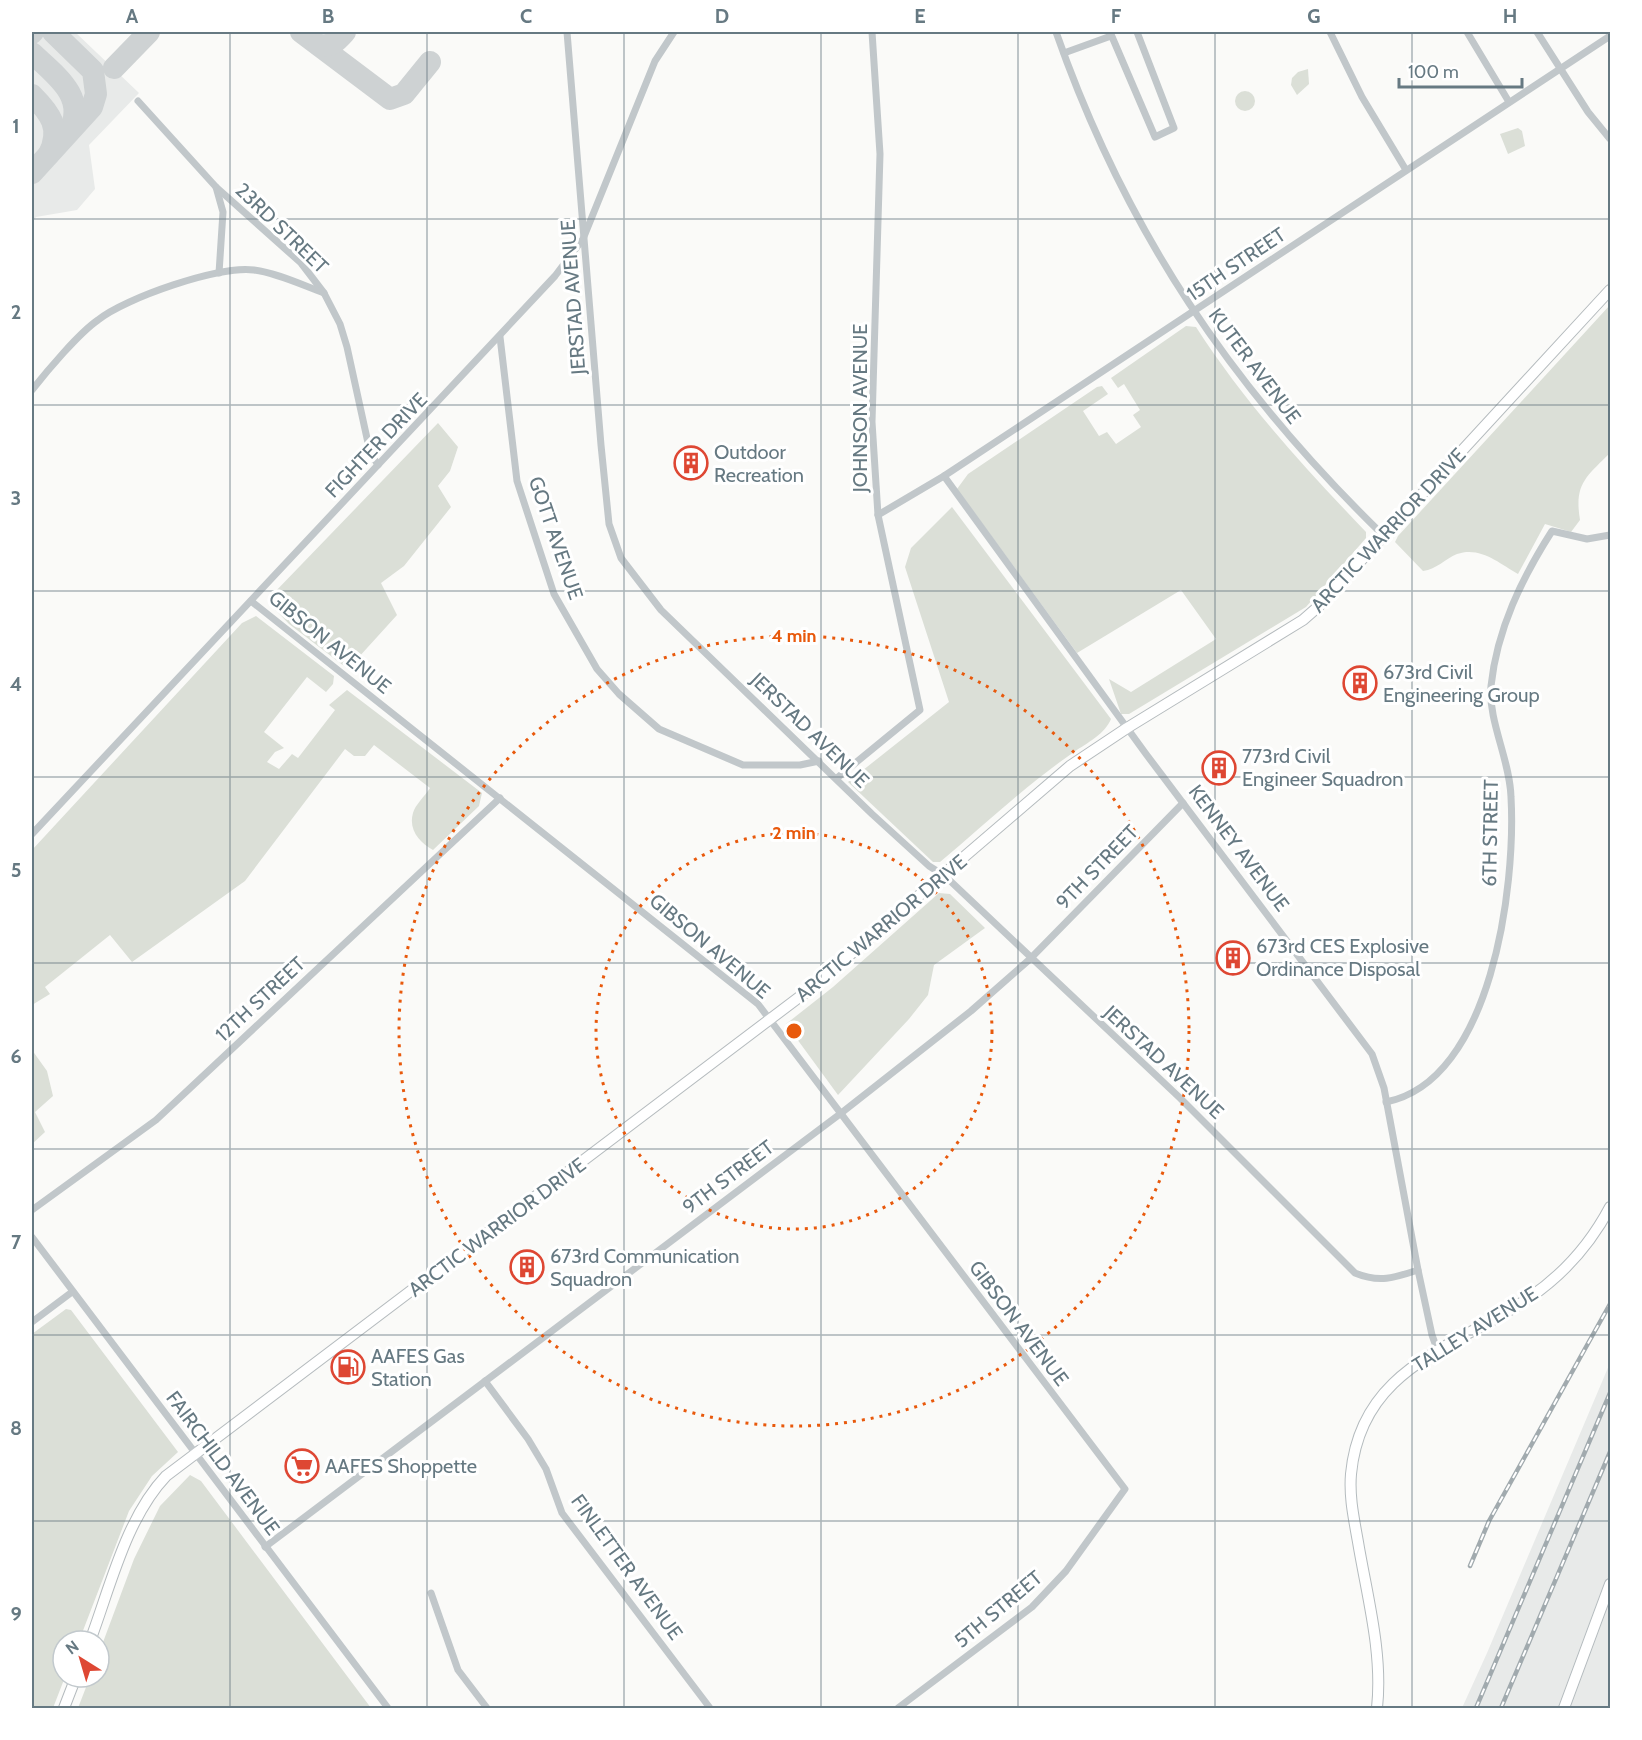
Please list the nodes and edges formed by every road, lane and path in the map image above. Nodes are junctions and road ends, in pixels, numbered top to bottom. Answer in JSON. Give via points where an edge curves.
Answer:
{"nodes":[{"id":1,"x":567,"y":32,"type":"edge"},
{"id":2,"x":674,"y":32,"type":"edge"},
{"id":3,"x":872,"y":32,"type":"edge"},
{"id":4,"x":1056,"y":32,"type":"edge"},
{"id":5,"x":1137,"y":32,"type":"edge"},
{"id":6,"x":1330,"y":32,"type":"edge"},
{"id":7,"x":1467,"y":32,"type":"edge"},
{"id":8,"x":1537,"y":32,"type":"edge"},
{"id":9,"x":1111,"y":34,"type":"edge"},
{"id":10,"x":1610,"y":34,"type":"edge"},
{"id":11,"x":1064,"y":53,"type":"junction"},
{"id":12,"x":1559,"y":69,"type":"junction"},
{"id":13,"x":138,"y":101,"type":"dead end"},
{"id":14,"x":1509,"y":102,"type":"junction"},
{"id":15,"x":1611,"y":139,"type":"edge"},
{"id":16,"x":1406,"y":170,"type":"junction"},
{"id":17,"x":216,"y":187,"type":"junction"},
{"id":18,"x":584,"y":239,"type":"junction"},
{"id":19,"x":219,"y":273,"type":"junction"},
{"id":20,"x":1611,"y":290,"type":"edge"},
{"id":21,"x":324,"y":293,"type":"junction"},
{"id":22,"x":1194,"y":312,"type":"junction"},
{"id":23,"x":500,"y":337,"type":"junction"},
{"id":24,"x":32,"y":390,"type":"edge"},
{"id":25,"x":378,"y":465,"type":"junction"},
{"id":26,"x":944,"y":476,"type":"junction"},
{"id":27,"x":878,"y":516,"type":"junction"},
{"id":28,"x":1383,"y":535,"type":"junction"},
{"id":29,"x":1611,"y":536,"type":"edge"},
{"id":30,"x":251,"y":601,"type":"junction"},
{"id":31,"x":1127,"y":728,"type":"junction"},
{"id":32,"x":819,"y":761,"type":"junction"},
{"id":33,"x":837,"y":778,"type":"junction"},
{"id":34,"x":500,"y":798,"type":"junction"},
{"id":35,"x":1183,"y":802,"type":"junction"},
{"id":36,"x":32,"y":834,"type":"edge"},
{"id":37,"x":945,"y":876,"type":"junction"},
{"id":38,"x":1030,"y":959,"type":"junction"},
{"id":39,"x":769,"y":1020,"type":"junction"},
{"id":40,"x":1386,"y":1102,"type":"junction"},
{"id":41,"x":840,"y":1114,"type":"junction"},
{"id":42,"x":1611,"y":1207,"type":"edge"},
{"id":43,"x":32,"y":1210,"type":"edge"},
{"id":44,"x":32,"y":1237,"type":"edge"},
{"id":45,"x":1418,"y":1270,"type":"junction"},
{"id":46,"x":72,"y":1292,"type":"junction"},
{"id":47,"x":32,"y":1322,"type":"edge"},
{"id":48,"x":1437,"y":1349,"type":"junction"},
{"id":49,"x":485,"y":1381,"type":"junction"},
{"id":50,"x":195,"y":1453,"type":"junction"},
{"id":51,"x":1125,"y":1489,"type":"joint"},
{"id":52,"x":265,"y":1547,"type":"junction"},
{"id":53,"x":1610,"y":1587,"type":"edge"},
{"id":54,"x":431,"y":1593,"type":"dead end"},
{"id":55,"x":95,"y":1629,"type":"edge"},
{"id":56,"x":71,"y":1689,"type":"edge"},
{"id":57,"x":64,"y":1708,"type":"edge"},
{"id":58,"x":388,"y":1708,"type":"edge"},
{"id":59,"x":487,"y":1708,"type":"edge"},
{"id":60,"x":710,"y":1708,"type":"edge"},
{"id":61,"x":898,"y":1708,"type":"edge"},
{"id":62,"x":1377,"y":1708,"type":"edge"},
{"id":63,"x":1564,"y":1708,"type":"edge"}],
"edges":[{"from":1,"to":18,"type":"street","name":"JERSTAD AVENUE"},
{"from":2,"to":18,"type":"street","name":"FIGHTER DRIVE","via":[[655,61]]},
{"from":3,"to":27,"type":"street","name":"JOHNSON AVENUE","via":[[880,153],[872,422]]},
{"from":4,"to":11,"type":"street","name":"KUTER AVENUE"},
{"from":5,"to":9,"type":"street","via":[[1174,128],[1155,137]]},
{"from":6,"to":16,"type":"street","via":[[1362,97]]},
{"from":7,"to":14,"type":"street"},
{"from":8,"to":12,"type":"street"},
{"from":9,"to":11,"type":"street"},
{"from":10,"to":12,"type":"street","name":"15TH STREET"},
{"from":11,"to":22,"type":"street","name":"KUTER AVENUE","via":[[1128,202]]},
{"from":12,"to":14,"type":"street","name":"15TH STREET"},
{"from":12,"to":15,"type":"street"},
{"from":13,"to":17,"type":"street","name":"23RD STREET"},
{"from":14,"to":16,"type":"street","name":"15TH STREET"},
{"from":16,"to":22,"type":"street","name":"15TH STREET"},
{"from":17,"to":19,"type":"street","name":"23RD STREET","via":[[223,212]]},
{"from":17,"to":21,"type":"street","name":"23RD STREET","via":[[301,263]]},
{"from":18,"to":23,"type":"street","name":"FIGHTER DRIVE"},
{"from":18,"to":32,"type":"street","name":"JERSTAD AVENUE","via":[[609,524],[621,558],[661,610]]},
{"from":19,"to":21,"type":"street","name":"23RD STREET","via":[[256,270]]},
{"from":19,"to":24,"type":"street","name":"23RD STREET","via":[[126,303],[97,320]]},
{"from":20,"to":28,"type":"main road","name":"ARCTIC WARRIOR DRIVE"},
{"from":21,"to":25,"type":"street","name":"23RD STREET","via":[[340,324],[370,452]]},
{"from":22,"to":26,"type":"street","name":"15TH STREET"},
{"from":22,"to":28,"type":"street","name":"KUTER AVENUE","via":[[1251,392],[1296,446]]},
{"from":23,"to":25,"type":"street","name":"FIGHTER DRIVE"},
{"from":23,"to":32,"type":"street","name":"GOTT AVENUE","via":[[517,481],[554,594],[597,669],[659,729],[743,765]]},
{"from":25,"to":30,"type":"street","name":"FIGHTER DRIVE"},
{"from":26,"to":27,"type":"street","name":"15TH STREET"},
{"from":26,"to":31,"type":"street","name":"KENNEY AVENUE"},
{"from":27,"to":33,"type":"street","name":"JOHNSON AVENUE","via":[[920,710]]},
{"from":28,"to":31,"type":"main road","name":"ARCTIC WARRIOR DRIVE","via":[[1303,620]]},
{"from":29,"to":40,"type":"street","name":"6TH STREET","via":[[1587,539],[1552,531],[1510,608],[1491,687],[1511,797],[1504,907],[1490,978],[1478,1011],[1447,1063],[1414,1093]]},
{"from":30,"to":34,"type":"street","name":"GIBSON AVENUE"},
{"from":30,"to":36,"type":"street","name":"FIGHTER DRIVE"},
{"from":31,"to":35,"type":"street","name":"KENNEY AVENUE"},
{"from":31,"to":37,"type":"main road","name":"ARCTIC WARRIOR DRIVE","via":[[1070,766]]},
{"from":32,"to":33,"type":"street","name":"JERSTAD AVENUE"},
{"from":33,"to":37,"type":"street","name":"JERSTAD AVENUE","via":[[929,866]]},
{"from":34,"to":39,"type":"street","name":"GIBSON AVENUE","via":[[744,991]]},
{"from":34,"to":43,"type":"street","name":"12TH STREET","via":[[156,1120]]},
{"from":35,"to":38,"type":"street","name":"9TH STREET"},
{"from":35,"to":40,"type":"street","name":"KENNEY AVENUE","via":[[1372,1054]]},
{"from":37,"to":38,"type":"street","name":"JERSTAD AVENUE"},
{"from":37,"to":39,"type":"main road","name":"ARCTIC WARRIOR DRIVE"},
{"from":38,"to":41,"type":"street","name":"9TH STREET","via":[[980,1004]]},
{"from":38,"to":45,"type":"street","name":"JERSTAD AVENUE","via":[[1180,1098],[1355,1274],[1386,1280]]},
{"from":39,"to":41,"type":"street","name":"GIBSON AVENUE"},
{"from":39,"to":50,"type":"main road","name":"ARCTIC WARRIOR DRIVE"},
{"from":40,"to":45,"type":"street","name":"KENNEY AVENUE"},
{"from":41,"to":49,"type":"street","name":"9TH STREET"},
{"from":41,"to":51,"type":"street","name":"GIBSON AVENUE"},
{"from":42,"to":48,"type":"main road","name":"TALLEY AVENUE","via":[[1590,1239],[1552,1281]]},
{"from":44,"to":46,"type":"street","name":"FAIRCHILD AVENUE"},
{"from":45,"to":48,"type":"street","name":"KENNEY AVENUE"},
{"from":46,"to":47,"type":"street"},
{"from":46,"to":50,"type":"street","name":"FAIRCHILD AVENUE"},
{"from":48,"to":62,"type":"main road","name":"TALLEY AVENUE","via":[[1397,1378],[1374,1405],[1358,1438],[1351,1474],[1350,1497],[1377,1656]]},
{"from":49,"to":52,"type":"street","name":"9TH STREET"},
{"from":49,"to":60,"type":"street","name":"FINLETTER AVENUE","via":[[546,1469],[562,1513]]},
{"from":50,"to":52,"type":"street","name":"FAIRCHILD AVENUE"},
{"from":50,"to":55,"type":"main road","name":"ARCTIC WARRIOR DRIVE","via":[[166,1476],[142,1507]]},
{"from":51,"to":61,"type":"street","name":"5TH STREET","via":[[1066,1571],[1032,1607]]},
{"from":52,"to":58,"type":"street","name":"FAIRCHILD AVENUE"},
{"from":53,"to":63,"type":"main road"},
{"from":54,"to":59,"type":"street","via":[[458,1670]]},
{"from":56,"to":57,"type":"main road"}]}
